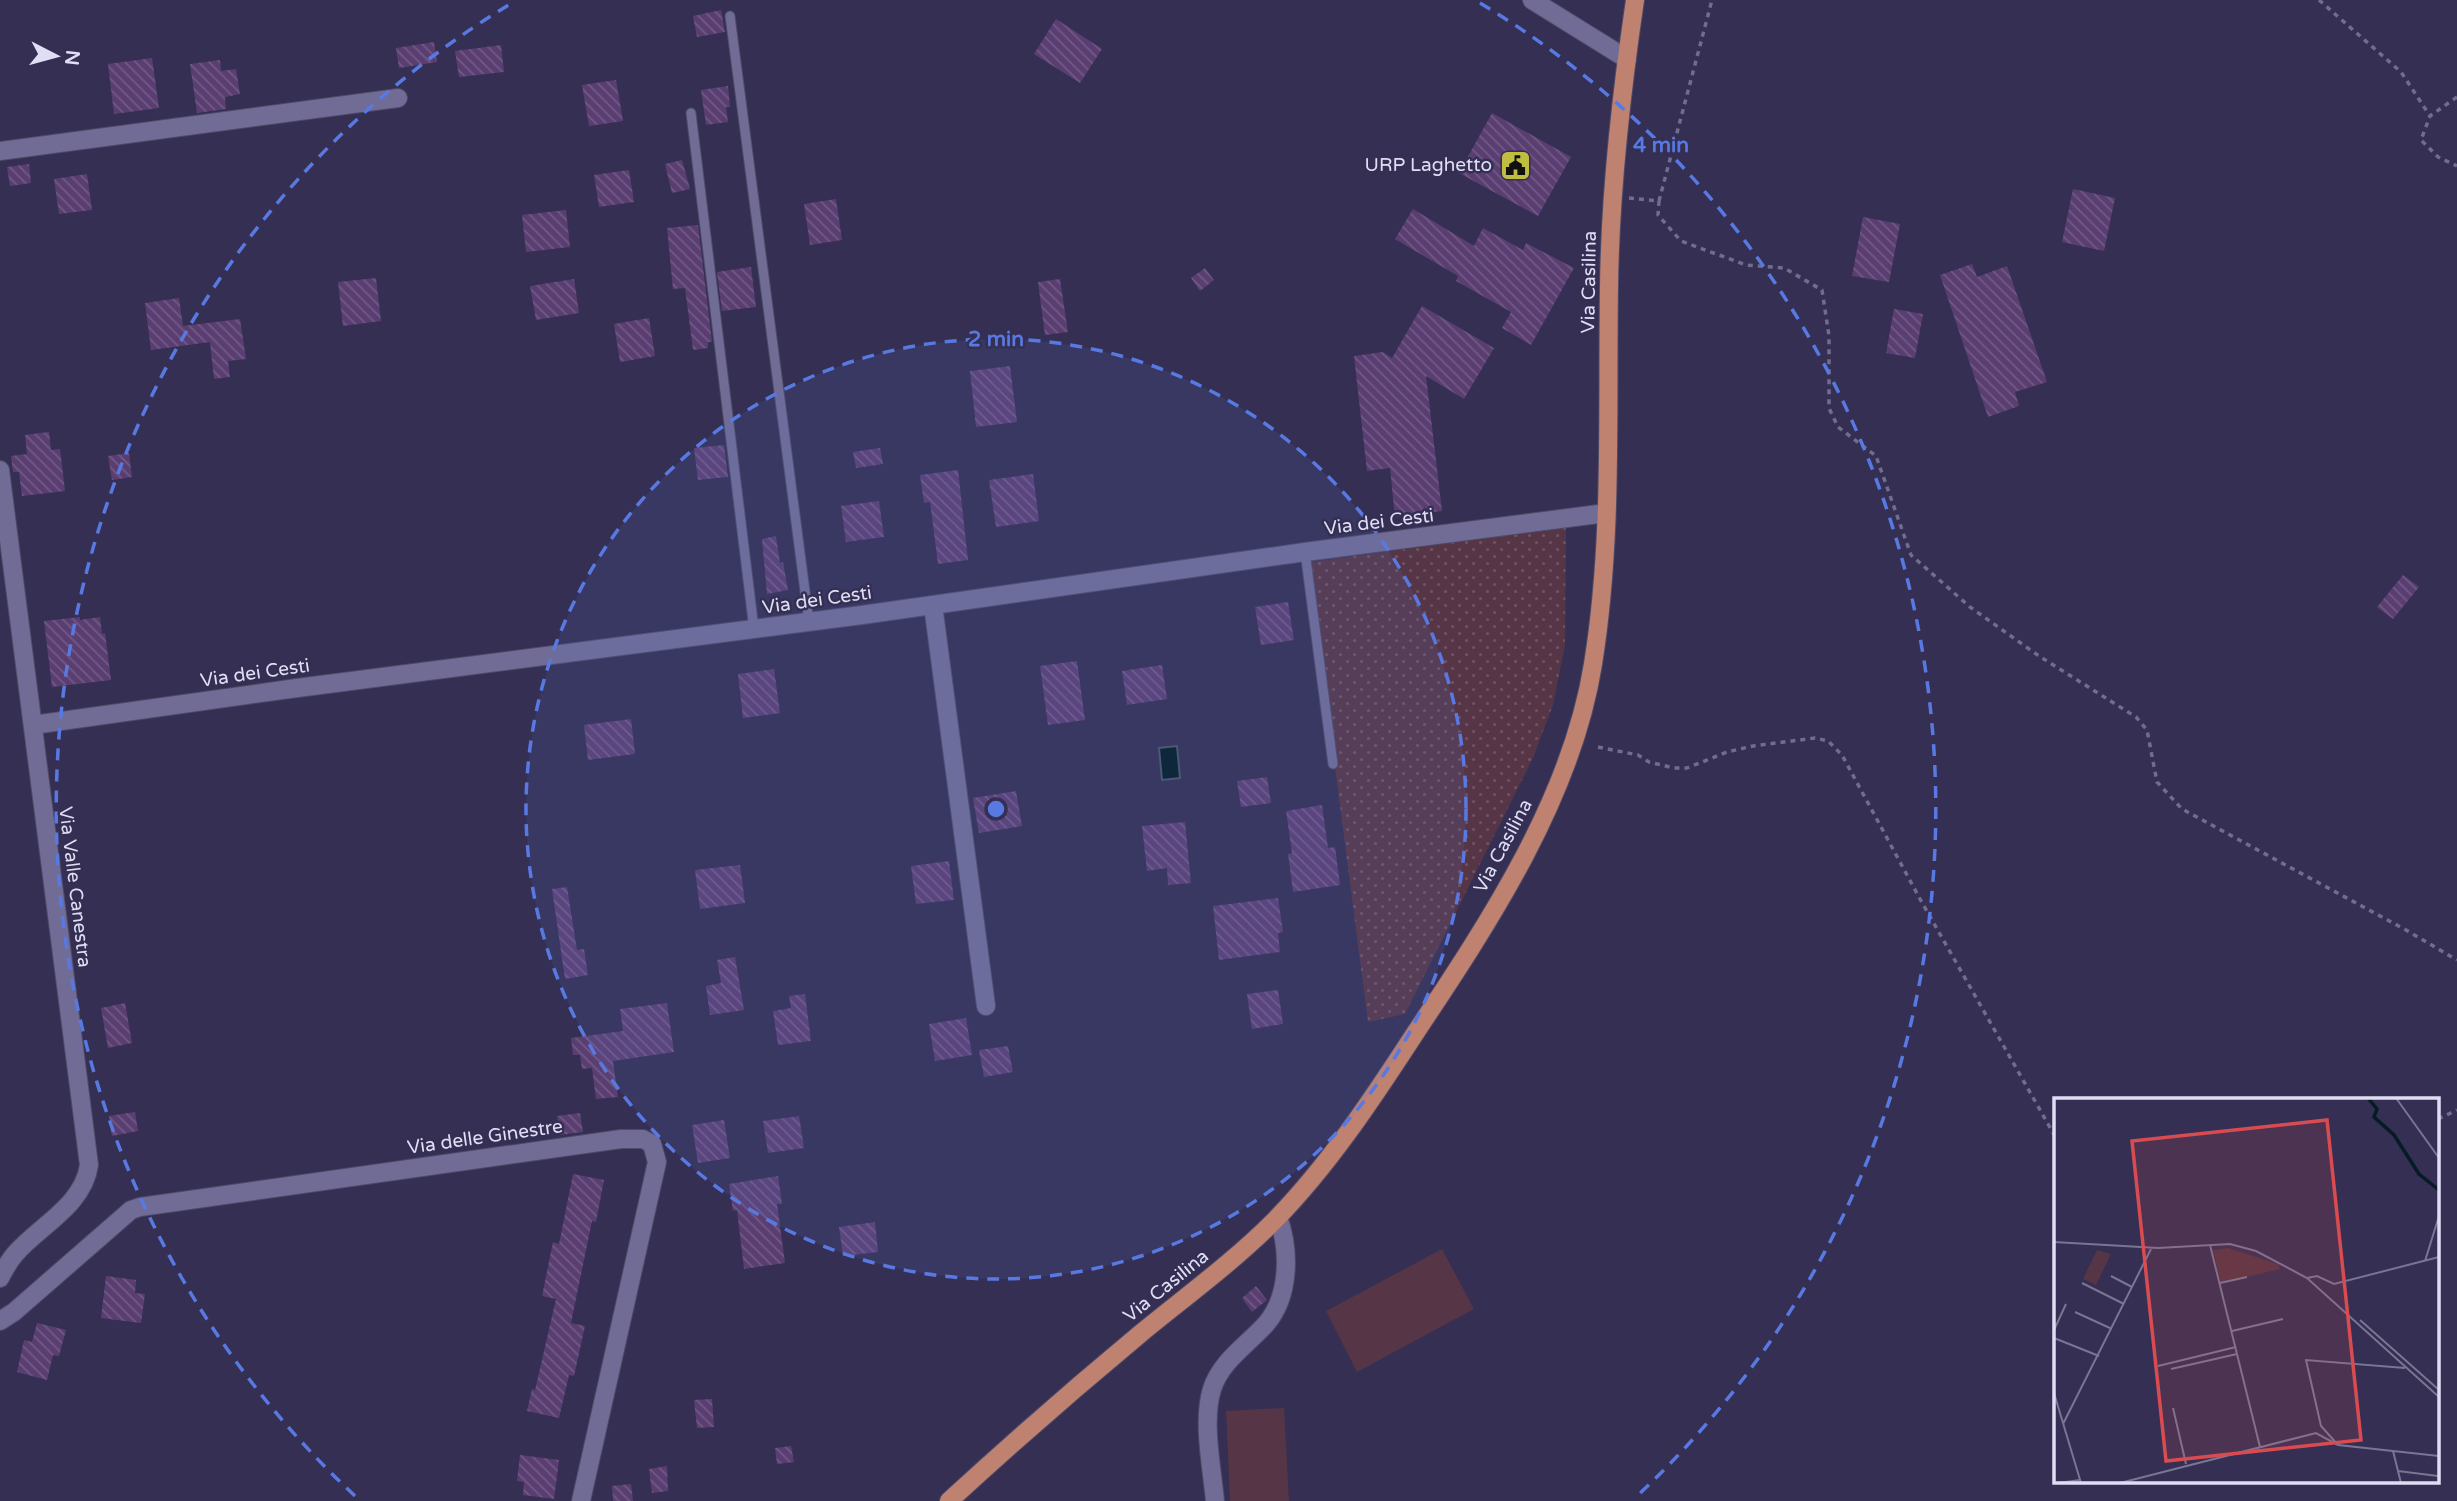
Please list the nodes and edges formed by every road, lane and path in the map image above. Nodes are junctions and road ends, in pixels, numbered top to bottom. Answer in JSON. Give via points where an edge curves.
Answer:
{"nodes":[{"id":1,"x":1532,"y":0,"type":"edge"},
{"id":2,"x":1635,"y":0,"type":"edge"},
{"id":3,"x":1712,"y":0,"type":"edge"},
{"id":4,"x":2319,"y":0,"type":"edge"},
{"id":5,"x":730,"y":16,"type":"dead end"},
{"id":6,"x":1627,"y":59,"type":"junction"},
{"id":7,"x":2457,"y":97,"type":"edge"},
{"id":8,"x":398,"y":98,"type":"dead end"},
{"id":9,"x":691,"y":113,"type":"dead end"},
{"id":10,"x":2430,"y":116,"type":"junction"},
{"id":11,"x":0,"y":151,"type":"edge"},
{"id":12,"x":2457,"y":166,"type":"edge"},
{"id":13,"x":1613,"y":197,"type":"junction"},
{"id":14,"x":1659,"y":201,"type":"junction"},
{"id":15,"x":0,"y":470,"type":"edge"},
{"id":16,"x":1606,"y":513,"type":"junction"},
{"id":17,"x":1306,"y":552,"type":"junction"},
{"id":18,"x":933,"y":605,"type":"junction"},
{"id":19,"x":809,"y":622,"type":"junction"},
{"id":20,"x":754,"y":629,"type":"junction"},
{"id":21,"x":33,"y":725,"type":"junction"},
{"id":22,"x":1598,"y":747,"type":"dead end"},
{"id":23,"x":1333,"y":764,"type":"dead end"},
{"id":24,"x":2457,"y":960,"type":"edge"},
{"id":25,"x":986,"y":1006,"type":"dead end"},
{"id":26,"x":2457,"y":1110,"type":"edge"},
{"id":27,"x":2440,"y":1118,"type":"edge"},
{"id":28,"x":2054,"y":1134,"type":"edge"},
{"id":29,"x":1278,"y":1217,"type":"junction"},
{"id":30,"x":0,"y":1278,"type":"edge"},
{"id":31,"x":0,"y":1321,"type":"edge"},
{"id":32,"x":581,"y":1501,"type":"edge"},
{"id":33,"x":949,"y":1501,"type":"edge"},
{"id":34,"x":1215,"y":1501,"type":"edge"}],
"edges":[{"from":1,"to":6,"type":"street"},
{"from":2,"to":6,"type":"main road","name":"Via Casilina"},
{"from":3,"to":14,"type":"path"},
{"from":4,"to":10,"type":"path","via":[[2401,72]]},
{"from":5,"to":19,"type":"lane"},
{"from":6,"to":13,"type":"main road","name":"Via Casilina"},
{"from":7,"to":10,"type":"path"},
{"from":8,"to":11,"type":"street"},
{"from":9,"to":20,"type":"lane"},
{"from":10,"to":12,"type":"path","via":[[2421,140],[2438,157]]},
{"from":13,"to":14,"type":"path"},
{"from":13,"to":16,"type":"main road","name":"Via Casilina"},
{"from":14,"to":24,"type":"path","via":[[1658,215],[1681,241],[1746,265],[1784,268],[1822,290],[1829,336],[1829,408],[1838,427],[1876,456],[1911,555],[1970,607],[2136,717],[2147,730],[2157,782],[2182,808]]},
{"from":15,"to":21,"type":"street","name":"Via Valle Canestra"},
{"from":16,"to":17,"type":"street","name":"Via dei Cesti"},
{"from":16,"to":29,"type":"main road","name":"Via Casilina","via":[[1601,603],[1590,680],[1576,737],[1552,799],[1498,901],[1423,1022],[1349,1130]]},
{"from":17,"to":18,"type":"street","name":"Via dei Cesti"},
{"from":17,"to":23,"type":"lane"},
{"from":18,"to":19,"type":"street","name":"Via dei Cesti"},
{"from":18,"to":25,"type":"street"},
{"from":19,"to":20,"type":"street","name":"Via dei Cesti"},
{"from":20,"to":21,"type":"street","name":"Via dei Cesti"},
{"from":21,"to":30,"type":"street","name":"Via Valle Canestra","via":[[89,1165],[78,1193],[15,1254]]},
{"from":22,"to":28,"type":"path","via":[[1687,768],[1753,746],[1815,738],[1828,741],[1842,755]]},
{"from":26,"to":27,"type":"path"},
{"from":29,"to":33,"type":"main road","name":"Via Casilina","via":[[1023,1432]]},
{"from":29,"to":34,"type":"street","via":[[1286,1265],[1277,1306],[1227,1362],[1212,1390],[1209,1421]]},
{"from":31,"to":32,"type":"street","name":"Via delle Ginestre","via":[[140,1207],[643,1139],[652,1144],[657,1162]]}]}
